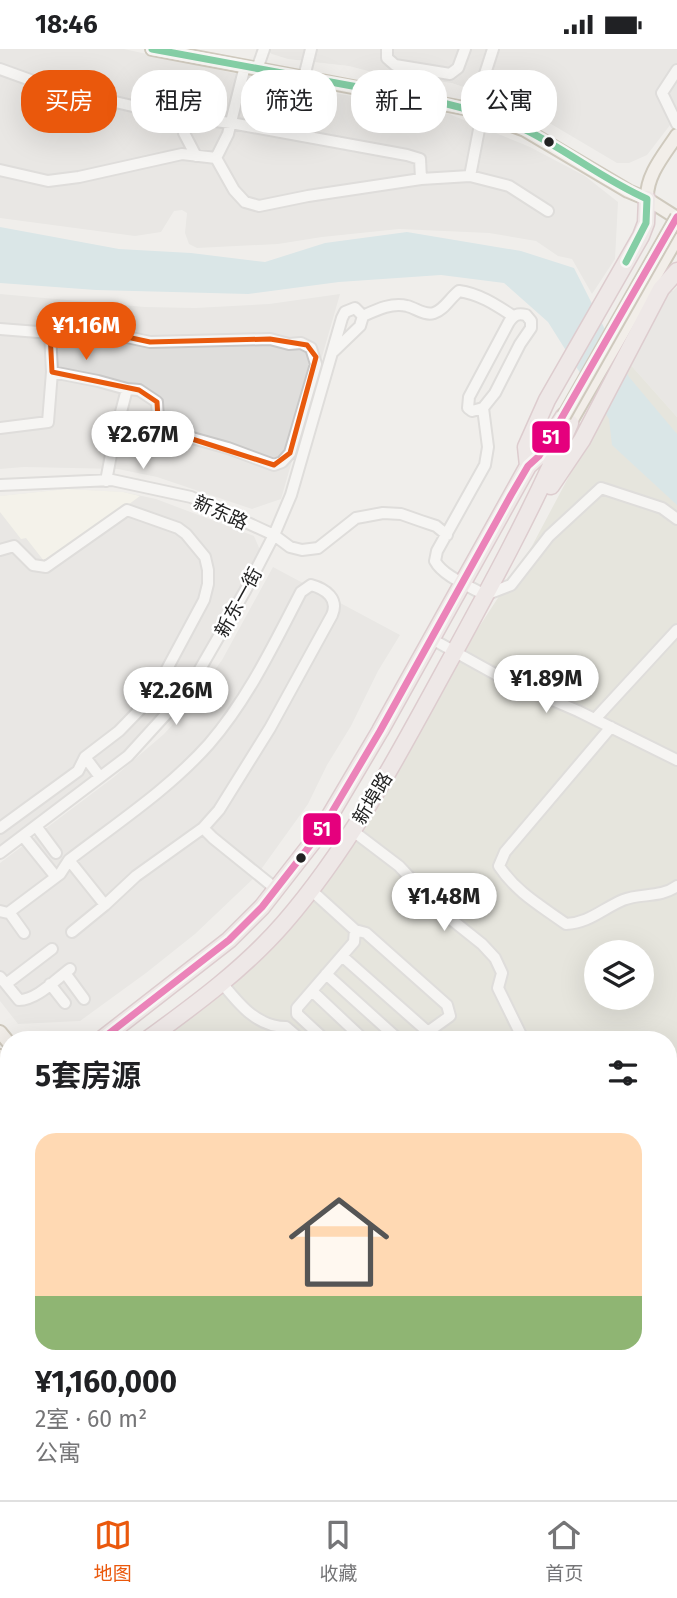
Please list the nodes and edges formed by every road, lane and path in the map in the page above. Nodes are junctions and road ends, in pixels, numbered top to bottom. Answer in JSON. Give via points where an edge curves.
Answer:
{"nodes":[{"id":1,"x":152,"y":49,"type":"edge"},
{"id":2,"x":264,"y":49,"type":"edge"},
{"id":3,"x":311,"y":49,"type":"edge"},
{"id":4,"x":387,"y":49,"type":"edge"},
{"id":5,"x":465,"y":49,"type":"edge"},
{"id":6,"x":493,"y":49,"type":"edge"},
{"id":7,"x":251,"y":68,"type":"junction"},
{"id":8,"x":0,"y":69,"type":"edge"},
{"id":9,"x":263,"y":70,"type":"edge"},
{"id":10,"x":306,"y":70,"type":"edge"},
{"id":11,"x":425,"y":70,"type":"edge"},
{"id":12,"x":488,"y":70,"type":"edge"},
{"id":13,"x":677,"y":70,"type":"edge"},
{"id":14,"x":447,"y":74,"type":"edge"},
{"id":15,"x":131,"y":105,"type":"edge"},
{"id":16,"x":227,"y":122,"type":"edge"},
{"id":17,"x":231,"y":123,"type":"junction"},
{"id":18,"x":677,"y":124,"type":"edge"},
{"id":19,"x":184,"y":133,"type":"edge"},
{"id":20,"x":475,"y":133,"type":"edge"},
{"id":21,"x":530,"y":133,"type":"edge"},
{"id":22,"x":677,"y":135,"type":"edge"},
{"id":23,"x":196,"y":156,"type":"junction"},
{"id":24,"x":216,"y":157,"type":"junction"},
{"id":25,"x":0,"y":170,"type":"edge"},
{"id":26,"x":470,"y":176,"type":"junction"},
{"id":27,"x":421,"y":179,"type":"junction"},
{"id":28,"x":647,"y":199,"type":"junction"},
{"id":29,"x":548,"y":211,"type":"dead end"},
{"id":30,"x":677,"y":218,"type":"edge"},
{"id":31,"x":677,"y":238,"type":"edge"},
{"id":32,"x":677,"y":271,"type":"edge"},
{"id":33,"x":363,"y":316,"type":"junction"},
{"id":34,"x":513,"y":316,"type":"junction"},
{"id":35,"x":0,"y":329,"type":"edge"},
{"id":36,"x":50,"y":332,"type":"junction"},
{"id":37,"x":332,"y":353,"type":"junction"},
{"id":38,"x":52,"y":372,"type":"junction"},
{"id":39,"x":127,"y":389,"type":"junction"},
{"id":40,"x":483,"y":408,"type":"junction"},
{"id":41,"x":567,"y":419,"type":"junction"},
{"id":42,"x":48,"y":422,"type":"junction"},
{"id":43,"x":61,"y":424,"type":"dead end"},
{"id":44,"x":0,"y":428,"type":"edge"},
{"id":45,"x":528,"y":466,"type":"junction"},
{"id":46,"x":106,"y":481,"type":"junction"},
{"id":47,"x":0,"y":485,"type":"edge"},
{"id":48,"x":538,"y":497,"type":"junction"},
{"id":49,"x":677,"y":519,"type":"edge"},
{"id":50,"x":274,"y":535,"type":"junction"},
{"id":51,"x":447,"y":535,"type":"junction"},
{"id":52,"x":0,"y":550,"type":"edge"},
{"id":53,"x":464,"y":580,"type":"junction"},
{"id":54,"x":489,"y":588,"type":"junction"},
{"id":55,"x":677,"y":631,"type":"edge"},
{"id":56,"x":430,"y":638,"type":"junction"},
{"id":57,"x":455,"y":651,"type":"junction"},
{"id":58,"x":595,"y":719,"type":"junction"},
{"id":59,"x":611,"y":727,"type":"junction"},
{"id":60,"x":85,"y":757,"type":"junction"},
{"id":61,"x":677,"y":760,"type":"edge"},
{"id":62,"x":100,"y":777,"type":"junction"},
{"id":63,"x":36,"y":826,"type":"junction"},
{"id":64,"x":0,"y":828,"type":"edge"},
{"id":65,"x":203,"y":828,"type":"junction"},
{"id":66,"x":353,"y":831,"type":"junction"},
{"id":67,"x":23,"y":835,"type":"junction"},
{"id":68,"x":0,"y":853,"type":"edge"},
{"id":69,"x":56,"y":853,"type":"dead end"},
{"id":70,"x":69,"y":860,"type":"junction"},
{"id":71,"x":55,"y":877,"type":"junction"},
{"id":72,"x":677,"y":886,"type":"edge"},
{"id":73,"x":276,"y":889,"type":"junction"},
{"id":74,"x":311,"y":890,"type":"junction"},
{"id":75,"x":105,"y":905,"type":"junction"},
{"id":76,"x":5,"y":912,"type":"edge"},
{"id":77,"x":355,"y":930,"type":"junction"},
{"id":78,"x":72,"y":932,"type":"dead end"},
{"id":79,"x":24,"y":933,"type":"dead end"},
{"id":80,"x":52,"y":949,"type":"dead end"},
{"id":81,"x":342,"y":957,"type":"junction"},
{"id":82,"x":326,"y":974,"type":"junction"},
{"id":83,"x":3,"y":980,"type":"edge"},
{"id":84,"x":222,"y":983,"type":"junction"},
{"id":85,"x":50,"y":984,"type":"junction"},
{"id":86,"x":312,"y":991,"type":"junction"},
{"id":87,"x":84,"y":999,"type":"dead end"},
{"id":88,"x":65,"y":1003,"type":"dead end"},
{"id":89,"x":297,"y":1014,"type":"junction"},
{"id":90,"x":286,"y":1027,"type":"junction"},
{"id":91,"x":112,"y":1031,"type":"edge"},
{"id":92,"x":159,"y":1031,"type":"edge"},
{"id":93,"x":284,"y":1031,"type":"edge"},
{"id":94,"x":291,"y":1031,"type":"edge"},
{"id":95,"x":315,"y":1031,"type":"edge"},
{"id":96,"x":354,"y":1031,"type":"edge"},
{"id":97,"x":389,"y":1031,"type":"edge"},
{"id":98,"x":427,"y":1031,"type":"edge"},
{"id":99,"x":429,"y":1031,"type":"edge"},
{"id":100,"x":519,"y":1031,"type":"edge"}],
"edges":[{"from":1,"to":7,"type":"main road"},
{"from":2,"to":7,"type":"street"},
{"from":3,"to":10,"type":"street"},
{"from":4,"to":11,"type":"street","via":[[387,58],[395,65]]},
{"from":5,"to":14,"type":"street","via":[[458,68]]},
{"from":6,"to":12,"type":"street"},
{"from":7,"to":9,"type":"main road"},
{"from":7,"to":17,"type":"street"},
{"from":8,"to":15,"type":"street","via":[[47,86]]},
{"from":13,"to":18,"type":"street","via":[[662,93]]},
{"from":16,"to":17,"type":"street"},
{"from":17,"to":24,"type":"street"},
{"from":17,"to":27,"type":"street","via":[[407,155],[419,159]]},
{"from":19,"to":23,"type":"street"},
{"from":20,"to":26,"type":"street"},
{"from":21,"to":28,"type":"main road"},
{"from":22,"to":28,"type":"main road","via":[[649,179]]},
{"from":23,"to":24,"type":"street"},
{"from":23,"to":25,"type":"street","via":[[182,154],[48,181]]},
{"from":24,"to":27,"type":"street","via":[[234,190],[245,202],[259,206]]},
{"from":26,"to":27,"type":"street"},
{"from":26,"to":29,"type":"street","via":[[509,186]]},
{"from":28,"to":30,"type":"main road"},
{"from":28,"to":45,"type":"highway","via":[[646,223],[547,400],[526,447]]},
{"from":30,"to":41,"type":"main road","bridge":true},
{"from":31,"to":41,"type":"main road"},
{"from":32,"to":48,"type":"highway","via":[[662,289],[582,440],[550,488]]},
{"from":33,"to":34,"type":"street","via":[[396,305],[435,313],[459,292],[469,292]]},
{"from":33,"to":37,"type":"street","name":"新东一街","via":[[360,326]]},
{"from":33,"to":37,"type":"street","name":"新东一街","via":[[355,307],[345,312]]},
{"from":34,"to":40,"type":"street","via":[[467,403],[472,411]]},
{"from":34,"to":40,"type":"street","via":[[526,314],[531,328]]},
{"from":35,"to":36,"type":"street"},
{"from":36,"to":38,"type":"street"},
{"from":36,"to":39,"type":"street","via":[[99,331],[160,342],[270,339],[307,345],[316,357],[290,453],[274,465],[167,431],[158,419],[157,402],[139,390]]},
{"from":37,"to":50,"type":"street","name":"新东一街","via":[[291,495]]},
{"from":38,"to":39,"type":"street"},
{"from":38,"to":42,"type":"street"},
{"from":39,"to":46,"type":"street"},
{"from":40,"to":51,"type":"street","via":[[488,456]]},
{"from":41,"to":45,"type":"highway"},
{"from":41,"to":48,"type":"highway"},
{"from":42,"to":43,"type":"street"},
{"from":42,"to":44,"type":"street"},
{"from":45,"to":53,"type":"highway","name":"新埠路"},
{"from":46,"to":47,"type":"street","name":"新东路"},
{"from":46,"to":50,"type":"street","name":"新东路","via":[[191,498]]},
{"from":48,"to":54,"type":"highway","name":"新埠路"},
{"from":49,"to":54,"type":"street","via":[[662,508],[601,488],[549,536],[511,585]]},
{"from":50,"to":51,"type":"street","name":"新东路","via":[[290,547],[318,548],[356,518],[383,513],[436,526]]},
{"from":50,"to":62,"type":"street","name":"新东一街","via":[[188,691],[128,756]]},
{"from":51,"to":53,"type":"street","via":[[435,561]]},
{"from":52,"to":60,"type":"street","via":[[14,546],[33,565],[46,567],[127,510],[178,528],[205,557],[209,577],[204,600],[152,697]]},
{"from":53,"to":54,"type":"street"},
{"from":53,"to":56,"type":"highway","name":"新埠路"},
{"from":54,"to":57,"type":"highway","name":"新埠路"},
{"from":55,"to":58,"type":"street"},
{"from":56,"to":57,"type":"street"},
{"from":56,"to":73,"type":"highway","name":"新埠路","via":[[319,834]]},
{"from":57,"to":58,"type":"street","via":[[504,679]]},
{"from":57,"to":66,"type":"highway","name":"新埠路"},
{"from":58,"to":59,"type":"street"},
{"from":59,"to":61,"type":"street"},
{"from":59,"to":72,"type":"street","via":[[505,852],[499,866],[525,895],[566,924],[596,916],[624,899],[651,896]]},
{"from":60,"to":62,"type":"street"},
{"from":60,"to":64,"type":"street","via":[[78,771]]},
{"from":62,"to":63,"type":"street","name":"新东一街"},
{"from":63,"to":67,"type":"street","name":"新东一街"},
{"from":63,"to":69,"type":"street"},
{"from":65,"to":70,"type":"street","via":[[260,745],[332,615],[334,604],[324,590],[311,585],[301,592],[259,672],[207,746],[161,790]]},
{"from":65,"to":73,"type":"street"},
{"from":65,"to":75,"type":"street","via":[[136,876]]},
{"from":66,"to":74,"type":"highway","name":"新埠路"},
{"from":66,"to":100,"type":"street","via":[[398,866],[495,958],[502,973],[498,988]]},
{"from":67,"to":68,"type":"street","name":"新东一街"},
{"from":67,"to":71,"type":"street"},
{"from":70,"to":71,"type":"street"},
{"from":70,"to":75,"type":"street"},
{"from":71,"to":76,"type":"street"},
{"from":73,"to":91,"type":"highway","name":"新埠路","via":[[229,940]]},
{"from":74,"to":77,"type":"street"},
{"from":74,"to":84,"type":"highway","name":"新埠路"},
{"from":75,"to":78,"type":"street"},
{"from":76,"to":79,"type":"street"},
{"from":77,"to":81,"type":"street","via":[[354,942]]},
{"from":77,"to":99,"type":"street","via":[[366,933],[447,1005],[450,1016]]},
{"from":80,"to":83,"type":"street"},
{"from":81,"to":82,"type":"street"},
{"from":81,"to":98,"type":"street"},
{"from":82,"to":86,"type":"street"},
{"from":82,"to":97,"type":"street"},
{"from":83,"to":85,"type":"street","via":[[19,1000]]},
{"from":84,"to":90,"type":"street","via":[[261,1021],[271,1027]]},
{"from":84,"to":92,"type":"highway","name":"新埠路"},
{"from":85,"to":87,"type":"street","via":[[67,971]]},
{"from":85,"to":88,"type":"street"},
{"from":86,"to":89,"type":"street"},
{"from":86,"to":96,"type":"street"},
{"from":89,"to":90,"type":"street"},
{"from":89,"to":95,"type":"street"},
{"from":90,"to":93,"type":"street"},
{"from":90,"to":94,"type":"street"}]}
